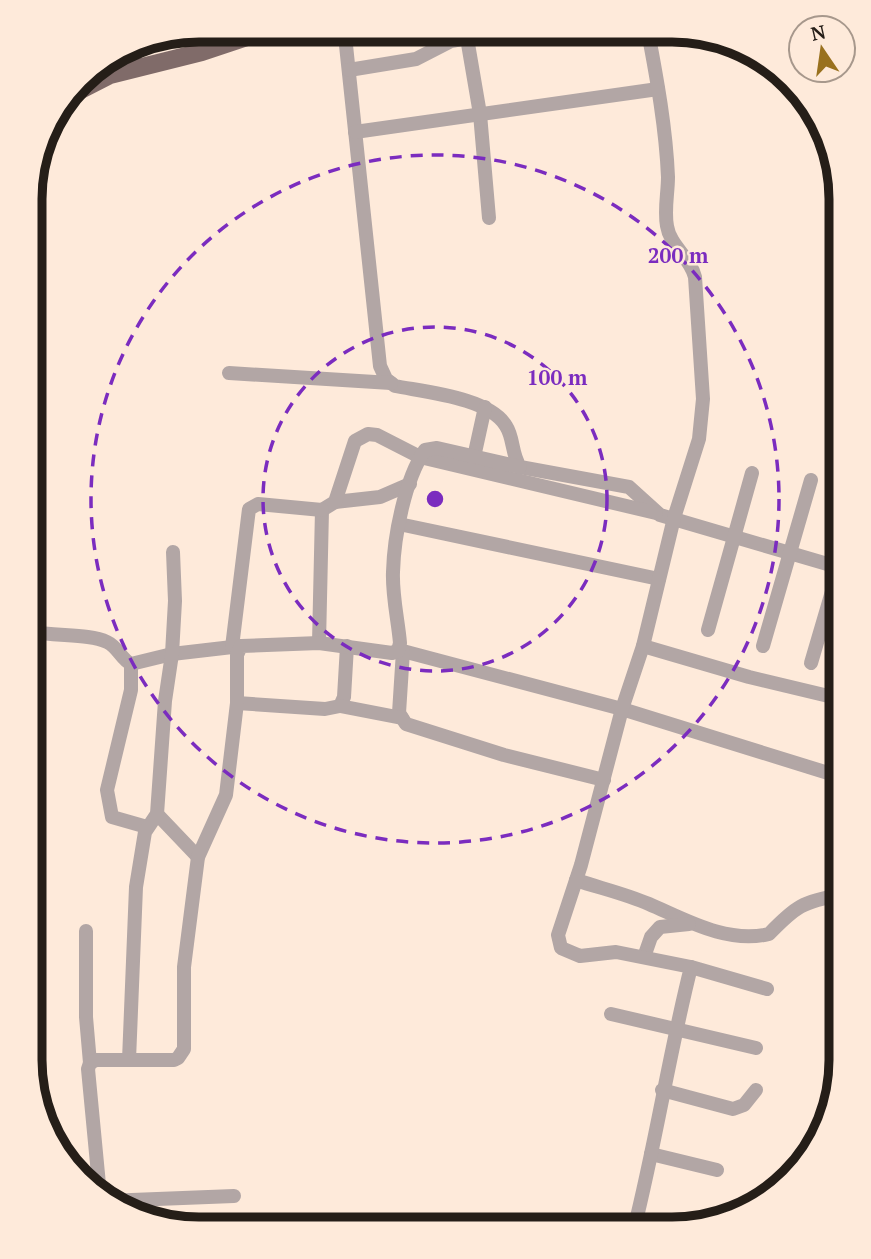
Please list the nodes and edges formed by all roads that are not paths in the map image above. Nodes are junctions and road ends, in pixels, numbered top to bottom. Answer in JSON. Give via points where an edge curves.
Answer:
{"nodes":[{"id":1,"x":346,"y":42,"type":"edge"},
{"id":2,"x":449,"y":42,"type":"edge"},
{"id":3,"x":468,"y":42,"type":"edge"},
{"id":4,"x":650,"y":42,"type":"edge"},
{"id":5,"x":203,"y":45,"type":"edge"},
{"id":6,"x":134,"y":56,"type":"edge"},
{"id":7,"x":133,"y":69,"type":"junction"},
{"id":8,"x":349,"y":70,"type":"junction"},
{"id":9,"x":98,"y":80,"type":"edge"},
{"id":10,"x":658,"y":89,"type":"junction"},
{"id":11,"x":480,"y":114,"type":"junction"},
{"id":12,"x":355,"y":132,"type":"junction"},
{"id":13,"x":489,"y":218,"type":"dead end"},
{"id":14,"x":229,"y":373,"type":"dead end"},
{"id":15,"x":391,"y":383,"type":"junction"},
{"id":16,"x":485,"y":407,"type":"junction"},
{"id":17,"x":420,"y":457,"type":"junction"},
{"id":18,"x":474,"y":457,"type":"junction"},
{"id":19,"x":520,"y":467,"type":"junction"},
{"id":20,"x":752,"y":473,"type":"dead end"},
{"id":21,"x":811,"y":480,"type":"dead end"},
{"id":22,"x":410,"y":484,"type":"junction"},
{"id":23,"x":335,"y":502,"type":"junction"},
{"id":24,"x":323,"y":510,"type":"junction"},
{"id":25,"x":657,"y":513,"type":"junction"},
{"id":26,"x":674,"y":518,"type":"junction"},
{"id":27,"x":399,"y":524,"type":"junction"},
{"id":28,"x":734,"y":536,"type":"junction"},
{"id":29,"x":173,"y":552,"type":"dead end"},
{"id":30,"x":790,"y":552,"type":"junction"},
{"id":31,"x":829,"y":562,"type":"edge"},
{"id":32,"x":659,"y":579,"type":"junction"},
{"id":33,"x":829,"y":602,"type":"edge"},
{"id":34,"x":708,"y":630,"type":"dead end"},
{"id":35,"x":42,"y":634,"type":"edge"},
{"id":36,"x":319,"y":643,"type":"junction"},
{"id":37,"x":347,"y":646,"type":"junction"},
{"id":38,"x":642,"y":646,"type":"junction"},
{"id":39,"x":763,"y":646,"type":"dead end"},
{"id":40,"x":236,"y":647,"type":"junction"},
{"id":41,"x":401,"y":650,"type":"junction"},
{"id":42,"x":172,"y":654,"type":"junction"},
{"id":43,"x":811,"y":663,"type":"dead end"},
{"id":44,"x":131,"y":664,"type":"junction"},
{"id":45,"x":829,"y":696,"type":"edge"},
{"id":46,"x":237,"y":704,"type":"junction"},
{"id":47,"x":340,"y":706,"type":"junction"},
{"id":48,"x":622,"y":709,"type":"junction"},
{"id":49,"x":402,"y":719,"type":"junction"},
{"id":50,"x":829,"y":772,"type":"edge"},
{"id":51,"x":604,"y":780,"type":"junction"},
{"id":52,"x":157,"y":814,"type":"junction"},
{"id":53,"x":147,"y":827,"type":"junction"},
{"id":54,"x":198,"y":858,"type":"junction"},
{"id":55,"x":576,"y":880,"type":"junction"},
{"id":56,"x":829,"y":898,"type":"edge"},
{"id":57,"x":694,"y":924,"type":"junction"},
{"id":58,"x":86,"y":931,"type":"dead end"},
{"id":59,"x":644,"y":957,"type":"junction"},
{"id":60,"x":691,"y":967,"type":"junction"},
{"id":61,"x":767,"y":989,"type":"dead end"},
{"id":62,"x":611,"y":1014,"type":"dead end"},
{"id":63,"x":675,"y":1029,"type":"junction"},
{"id":64,"x":756,"y":1048,"type":"dead end"},
{"id":65,"x":129,"y":1060,"type":"junction"},
{"id":66,"x":90,"y":1063,"type":"junction"},
{"id":67,"x":662,"y":1090,"type":"junction"},
{"id":68,"x":756,"y":1090,"type":"dead end"},
{"id":69,"x":651,"y":1154,"type":"junction"},
{"id":70,"x":717,"y":1170,"type":"dead end"},
{"id":71,"x":99,"y":1180,"type":"edge"},
{"id":72,"x":234,"y":1196,"type":"dead end"},
{"id":73,"x":129,"y":1200,"type":"edge"},
{"id":74,"x":637,"y":1217,"type":"edge"}],
"edges":[{"from":1,"to":8,"type":"street"},
{"from":2,"to":8,"type":"street","via":[[416,59]]},
{"from":3,"to":11,"type":"street"},
{"from":4,"to":10,"type":"street"},
{"from":5,"to":7,"type":"main road"},
{"from":6,"to":7,"type":"street"},
{"from":7,"to":9,"type":"main road"},
{"from":8,"to":12,"type":"street"},
{"from":10,"to":11,"type":"street"},
{"from":10,"to":26,"type":"street","via":[[668,176],[667,226],[695,277],[703,399],[699,439]]},
{"from":11,"to":12,"type":"street"},
{"from":11,"to":13,"type":"street"},
{"from":12,"to":15,"type":"street","via":[[380,366]]},
{"from":14,"to":15,"type":"street"},
{"from":15,"to":16,"type":"street"},
{"from":16,"to":18,"type":"street"},
{"from":16,"to":19,"type":"street","via":[[505,423]]},
{"from":17,"to":18,"type":"street","via":[[431,448]]},
{"from":17,"to":22,"type":"street"},
{"from":17,"to":23,"type":"street","via":[[377,435],[358,438]]},
{"from":17,"to":25,"type":"street"},
{"from":18,"to":19,"type":"street"},
{"from":19,"to":25,"type":"street","via":[[629,487]]},
{"from":20,"to":28,"type":"street"},
{"from":21,"to":30,"type":"street"},
{"from":22,"to":23,"type":"street","via":[[380,496]]},
{"from":22,"to":27,"type":"street"},
{"from":23,"to":24,"type":"street"},
{"from":24,"to":36,"type":"street"},
{"from":24,"to":40,"type":"street","via":[[258,504],[249,509]]},
{"from":25,"to":26,"type":"street"},
{"from":26,"to":28,"type":"street"},
{"from":26,"to":32,"type":"street"},
{"from":27,"to":32,"type":"street"},
{"from":27,"to":41,"type":"street","via":[[393,572]]},
{"from":28,"to":30,"type":"street"},
{"from":28,"to":34,"type":"street"},
{"from":29,"to":42,"type":"street"},
{"from":30,"to":31,"type":"street"},
{"from":30,"to":39,"type":"street"},
{"from":32,"to":38,"type":"street"},
{"from":33,"to":43,"type":"street"},
{"from":35,"to":44,"type":"street","via":[[99,639],[115,646]]},
{"from":36,"to":37,"type":"street"},
{"from":36,"to":40,"type":"street"},
{"from":37,"to":41,"type":"street","via":[[391,653]]},
{"from":37,"to":47,"type":"street"},
{"from":38,"to":45,"type":"street"},
{"from":38,"to":48,"type":"street"},
{"from":40,"to":42,"type":"street"},
{"from":40,"to":46,"type":"street"},
{"from":41,"to":48,"type":"street"},
{"from":41,"to":49,"type":"street"},
{"from":42,"to":44,"type":"street"},
{"from":42,"to":52,"type":"street"},
{"from":44,"to":53,"type":"street","via":[[131,690],[108,801],[115,818]]},
{"from":46,"to":47,"type":"street"},
{"from":46,"to":54,"type":"street","via":[[226,795]]},
{"from":47,"to":49,"type":"street"},
{"from":48,"to":50,"type":"street"},
{"from":48,"to":51,"type":"street"},
{"from":49,"to":51,"type":"street","via":[[412,727],[504,755]]},
{"from":51,"to":55,"type":"street"},
{"from":52,"to":53,"type":"street"},
{"from":52,"to":54,"type":"street"},
{"from":53,"to":65,"type":"street","via":[[136,887]]},
{"from":54,"to":65,"type":"street","via":[[184,967],[183,1053],[174,1060]]},
{"from":55,"to":57,"type":"street"},
{"from":55,"to":59,"type":"street","via":[[558,935],[561,948],[580,956],[616,952]]},
{"from":56,"to":57,"type":"street","via":[[798,907],[764,935],[723,933]]},
{"from":57,"to":59,"type":"street","via":[[660,927]]},
{"from":58,"to":66,"type":"street"},
{"from":59,"to":60,"type":"street"},
{"from":60,"to":61,"type":"street"},
{"from":60,"to":63,"type":"street"},
{"from":62,"to":63,"type":"street"},
{"from":63,"to":64,"type":"street"},
{"from":63,"to":67,"type":"street"},
{"from":65,"to":66,"type":"street"},
{"from":66,"to":71,"type":"street"},
{"from":67,"to":68,"type":"street","via":[[733,1109],[744,1105]]},
{"from":67,"to":69,"type":"street"},
{"from":69,"to":70,"type":"street"},
{"from":69,"to":74,"type":"street"},
{"from":72,"to":73,"type":"street"}]}
